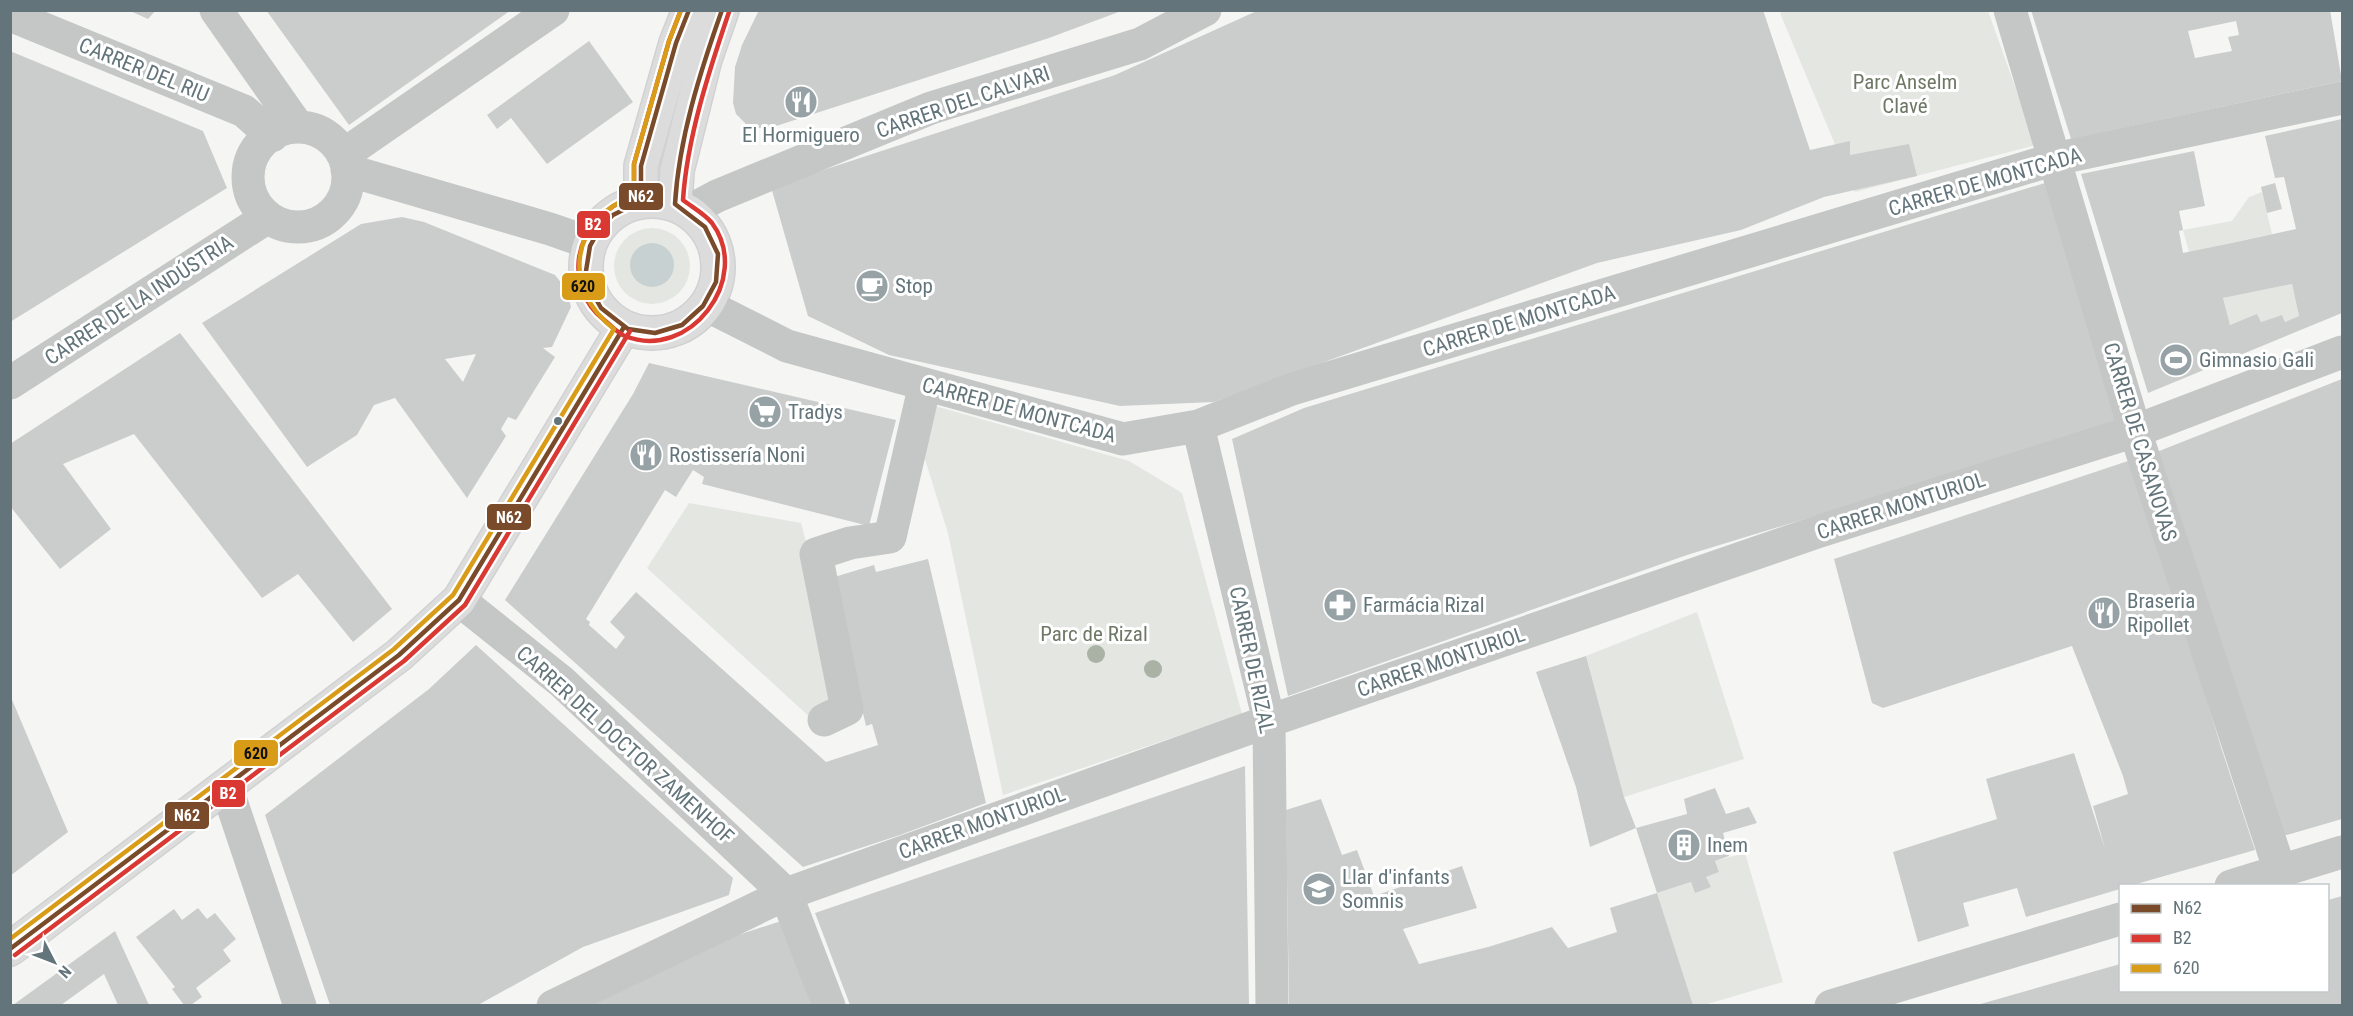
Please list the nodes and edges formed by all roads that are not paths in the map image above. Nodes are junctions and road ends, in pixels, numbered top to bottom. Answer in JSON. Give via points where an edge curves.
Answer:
{"nodes":[{"id":1,"x":216,"y":10,"type":"edge"},
{"id":2,"x":554,"y":10,"type":"edge"},
{"id":3,"x":689,"y":10,"type":"edge"},
{"id":4,"x":722,"y":10,"type":"edge"},
{"id":5,"x":1206,"y":10,"type":"edge"},
{"id":6,"x":2010,"y":10,"type":"edge"},
{"id":7,"x":10,"y":15,"type":"edge"},
{"id":8,"x":2343,"y":98,"type":"edge"},
{"id":9,"x":285,"y":131,"type":"junction"},
{"id":10,"x":2055,"y":159,"type":"junction"},
{"id":11,"x":345,"y":163,"type":"junction"},
{"id":12,"x":641,"y":201,"type":"junction"},
{"id":13,"x":682,"y":208,"type":"junction"},
{"id":14,"x":268,"y":217,"type":"junction"},
{"id":15,"x":590,"y":243,"type":"junction"},
{"id":16,"x":706,"y":305,"type":"junction"},
{"id":17,"x":624,"y":327,"type":"junction"},
{"id":18,"x":2343,"y":352,"type":"edge"},
{"id":19,"x":10,"y":383,"type":"edge"},
{"id":20,"x":925,"y":384,"type":"junction"},
{"id":21,"x":1198,"y":426,"type":"junction"},
{"id":22,"x":2134,"y":431,"type":"junction"},
{"id":23,"x":459,"y":600,"type":"junction"},
{"id":24,"x":824,"y":720,"type":"dead end"},
{"id":25,"x":1269,"y":721,"type":"junction"},
{"id":26,"x":225,"y":786,"type":"junction"},
{"id":27,"x":2343,"y":852,"type":"edge"},
{"id":28,"x":2280,"y":871,"type":"junction"},
{"id":29,"x":2234,"y":884,"type":"edge"},
{"id":30,"x":786,"y":894,"type":"junction"},
{"id":31,"x":2119,"y":920,"type":"edge"},
{"id":32,"x":10,"y":949,"type":"edge"},
{"id":33,"x":300,"y":1005,"type":"edge"},
{"id":34,"x":552,"y":1005,"type":"edge"},
{"id":35,"x":829,"y":1005,"type":"edge"},
{"id":36,"x":1272,"y":1005,"type":"edge"},
{"id":37,"x":1831,"y":1005,"type":"edge"}],
"edges":[{"from":1,"to":9,"type":"street"},
{"from":2,"to":11,"type":"street"},
{"from":3,"to":12,"type":"street","via":[[641,166]]},
{"from":4,"to":13,"type":"street","via":[[705,59],[677,171]]},
{"from":5,"to":13,"type":"street","name":"CARRER DEL CALVARI","via":[[1140,44],[931,108]]},
{"from":6,"to":10,"type":"street","name":"CARRER DE CASANOVAS"},
{"from":7,"to":9,"type":"street","name":"CARRER DEL RIU"},
{"from":8,"to":10,"type":"street","name":"CARRER DE MONTCADA"},
{"from":9,"to":11,"type":"street","via":[[315,130],[330,138]]},
{"from":9,"to":14,"type":"street","via":[[256,150],[250,165],[252,197]]},
{"from":10,"to":21,"type":"street","name":"CARRER DE MONTCADA","via":[[1292,389]]},
{"from":10,"to":22,"type":"street","name":"CARRER DE CASANOVAS"},
{"from":11,"to":14,"type":"street","via":[[348,183],[333,213],[304,227],[289,226]]},
{"from":11,"to":15,"type":"street"},
{"from":12,"to":13,"type":"street","via":[[658,200]]},
{"from":12,"to":15,"type":"street","via":[[618,210],[600,226]]},
{"from":13,"to":16,"type":"street","via":[[704,226],[714,245],[718,265],[716,286]]},
{"from":14,"to":19,"type":"street","name":"CARRER DE LA INDÚSTRIA"},
{"from":15,"to":17,"type":"street","via":[[586,262],[595,300],[607,316]]},
{"from":16,"to":17,"type":"street","via":[[694,318],[660,332]]},
{"from":16,"to":20,"type":"street","name":"CARRER DE MONTCADA","via":[[788,346]]},
{"from":17,"to":23,"type":"street"},
{"from":18,"to":22,"type":"street","name":"CARRER MONTURIOL"},
{"from":20,"to":21,"type":"street","name":"CARRER DE MONTCADA","via":[[1124,439]]},
{"from":20,"to":24,"type":"street","via":[[890,537],[850,543],[816,554],[847,709]]},
{"from":21,"to":25,"type":"street","name":"CARRER DE RIZAL"},
{"from":22,"to":25,"type":"street","name":"CARRER MONTURIOL","via":[[1820,531]]},
{"from":22,"to":28,"type":"street","name":"CARRER DE CASANOVAS"},
{"from":23,"to":26,"type":"street","via":[[399,655]]},
{"from":23,"to":30,"type":"street","name":"CARRER DEL DOCTOR ZAMENHOF","via":[[562,682]]},
{"from":25,"to":30,"type":"street","name":"CARRER MONTURIOL"},
{"from":25,"to":36,"type":"street","name":"CARRER DE RIZAL"},
{"from":26,"to":32,"type":"street"},
{"from":26,"to":33,"type":"street"},
{"from":27,"to":28,"type":"street"},
{"from":28,"to":29,"type":"street"},
{"from":30,"to":34,"type":"street","name":"CARRER MONTURIOL"},
{"from":30,"to":35,"type":"street"},
{"from":31,"to":37,"type":"street"}]}
